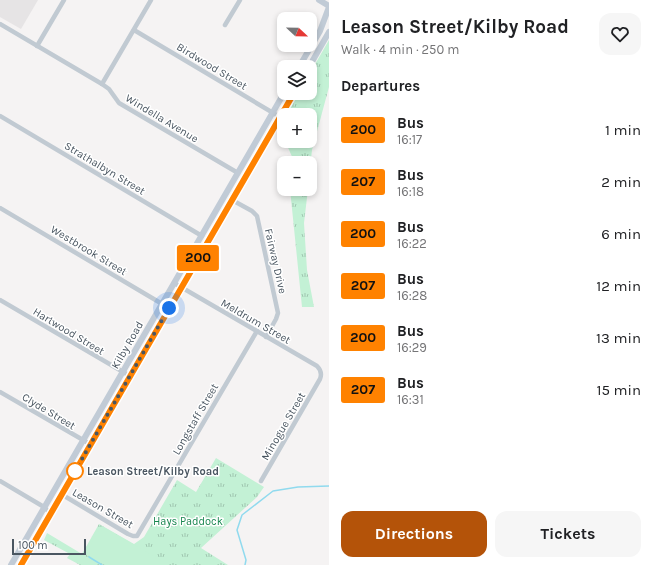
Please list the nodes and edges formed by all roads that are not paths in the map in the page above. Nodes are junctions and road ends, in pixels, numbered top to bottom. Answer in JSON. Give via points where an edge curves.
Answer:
{"nodes":[{"id":1,"x":64,"y":0,"type":"edge"},
{"id":2,"x":151,"y":0,"type":"edge"},
{"id":3,"x":240,"y":0,"type":"edge"},
{"id":4,"x":319,"y":0,"type":"edge"},
{"id":5,"x":329,"y":7,"type":"edge"},
{"id":6,"x":0,"y":24,"type":"edge"},
{"id":7,"x":225,"y":25,"type":"dead end"},
{"id":8,"x":134,"y":30,"type":"junction"},
{"id":9,"x":329,"y":32,"type":"edge"},
{"id":10,"x":37,"y":46,"type":"junction"},
{"id":11,"x":303,"y":60,"type":"edge"},
{"id":12,"x":313,"y":60,"type":"edge"},
{"id":13,"x":102,"y":84,"type":"junction"},
{"id":14,"x":280,"y":100,"type":"edge"},
{"id":15,"x":273,"y":113,"type":"junction"},
{"id":16,"x":277,"y":115,"type":"edge"},
{"id":17,"x":0,"y":116,"type":"edge"},
{"id":18,"x":277,"y":122,"type":"edge"},
{"id":19,"x":238,"y":173,"type":"junction"},
{"id":20,"x":232,"y":200,"type":"junction"},
{"id":21,"x":0,"y":208,"type":"edge"},
{"id":22,"x":202,"y":236,"type":"junction"},
{"id":23,"x":174,"y":283,"type":"junction"},
{"id":24,"x":182,"y":287,"type":"junction"},
{"id":25,"x":0,"y":300,"type":"edge"},
{"id":26,"x":162,"y":304,"type":"junction"},
{"id":27,"x":169,"y":308,"type":"junction"},
{"id":28,"x":257,"y":331,"type":"junction"},
{"id":29,"x":266,"y":337,"type":"junction"},
{"id":30,"x":122,"y":372,"type":"junction"},
{"id":31,"x":130,"y":376,"type":"junction"},
{"id":32,"x":320,"y":379,"type":"joint"},
{"id":33,"x":0,"y":392,"type":"edge"},
{"id":34,"x":83,"y":440,"type":"junction"},
{"id":35,"x":90,"y":444,"type":"junction"},
{"id":36,"x":0,"y":481,"type":"edge"},
{"id":37,"x":261,"y":482,"type":"dead end"},
{"id":38,"x":61,"y":494,"type":"junction"},
{"id":39,"x":44,"y":507,"type":"junction"},
{"id":40,"x":50,"y":513,"type":"junction"},
{"id":41,"x":137,"y":536,"type":"joint"},
{"id":42,"x":11,"y":565,"type":"edge"},
{"id":43,"x":21,"y":565,"type":"edge"}],
"edges":[{"from":1,"to":10,"type":"street"},
{"from":2,"to":8,"type":"street"},
{"from":3,"to":7,"type":"street"},
{"from":4,"to":5,"type":"street"},
{"from":5,"to":11,"type":"street","via":[[320,31]]},
{"from":6,"to":10,"type":"street","name":"Windella Avenue"},
{"from":8,"to":13,"type":"street"},
{"from":8,"to":15,"type":"street","name":"Birdwood Street"},
{"from":9,"to":12,"type":"street"},
{"from":10,"to":13,"type":"street","name":"Windella Avenue"},
{"from":13,"to":19,"type":"street","name":"Windella Avenue","via":[[119,103]]},
{"from":14,"to":15,"type":"street","name":"Kilby Road"},
{"from":15,"to":16,"type":"street","name":"Birdwood Street"},
{"from":15,"to":19,"type":"street","name":"Kilby Road"},
{"from":17,"to":22,"type":"street","name":"Strathalbyn Street"},
{"from":18,"to":20,"type":"street","name":"Kilby Road"},
{"from":19,"to":22,"type":"street","name":"Kilby Road"},
{"from":20,"to":24,"type":"street","name":"Kilby Road"},
{"from":20,"to":29,"type":"street","name":"Fairway Drive","via":[[254,212],[258,220],[278,313]]},
{"from":21,"to":26,"type":"street","name":"Westbrook Street"},
{"from":22,"to":23,"type":"street","name":"Kilby Road"},
{"from":23,"to":24,"type":"street","name":"Meldrum Street"},
{"from":23,"to":26,"type":"street","name":"Kilby Road"},
{"from":24,"to":27,"type":"street","name":"Kilby Road"},
{"from":24,"to":28,"type":"street","name":"Meldrum Street"},
{"from":25,"to":30,"type":"street","name":"Hartwood Street"},
{"from":26,"to":27,"type":"street","name":"Westbrook Street"},
{"from":26,"to":30,"type":"street","name":"Kilby Road"},
{"from":27,"to":31,"type":"street","name":"Kilby Road"},
{"from":28,"to":29,"type":"street","name":"Meldrum Street"},
{"from":28,"to":41,"type":"street","name":"Longstaff Street"},
{"from":29,"to":32,"type":"street","name":"Meldrum Street","via":[[317,366],[321,373]]},
{"from":30,"to":31,"type":"street","name":"Hartwood Street"},
{"from":30,"to":34,"type":"street","name":"Kilby Road"},
{"from":31,"to":35,"type":"street","name":"Kilby Road"},
{"from":32,"to":37,"type":"street","name":"Minogue Street"},
{"from":33,"to":34,"type":"street","name":"Clyde Street"},
{"from":34,"to":35,"type":"street","name":"Clyde Street"},
{"from":34,"to":39,"type":"street","name":"Kilby Road"},
{"from":35,"to":38,"type":"street","name":"Kilby Road"},
{"from":36,"to":39,"type":"street"},
{"from":38,"to":40,"type":"street","name":"Kilby Road"},
{"from":38,"to":41,"type":"street","name":"Leason Street","via":[[128,534]]},
{"from":39,"to":40,"type":"street"},
{"from":39,"to":42,"type":"street","name":"Kilby Road"},
{"from":40,"to":43,"type":"street","name":"Kilby Road"}]}
